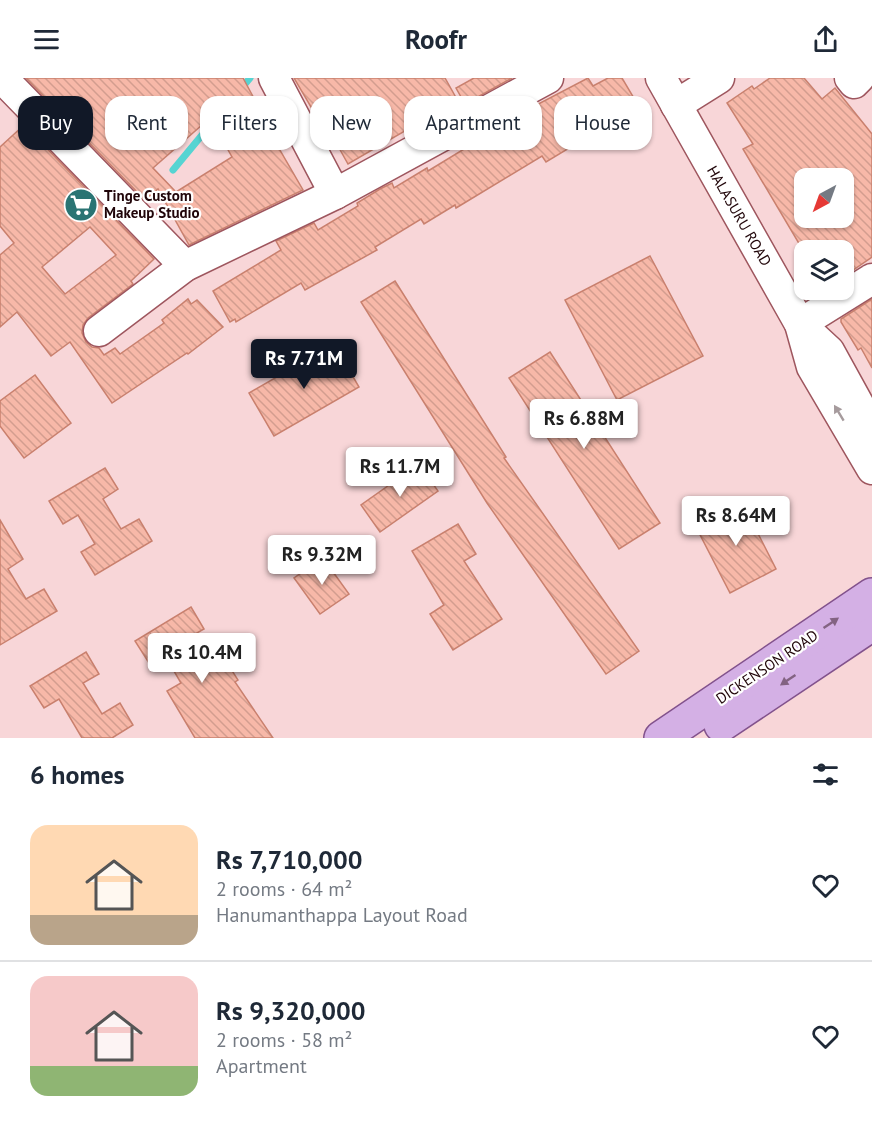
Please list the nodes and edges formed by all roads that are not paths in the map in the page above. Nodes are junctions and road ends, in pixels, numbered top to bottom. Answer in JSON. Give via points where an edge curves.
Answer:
{"nodes":[{"id":1,"x":274,"y":78,"type":"edge"},
{"id":2,"x":548,"y":78,"type":"edge"},
{"id":3,"x":661,"y":78,"type":"edge"},
{"id":4,"x":719,"y":78,"type":"edge"},
{"id":5,"x":850,"y":78,"type":"edge"},
{"id":6,"x":859,"y":78,"type":"edge"},
{"id":7,"x":2,"y":79,"type":"edge"},
{"id":8,"x":676,"y":105,"type":"junction"},
{"id":9,"x":335,"y":194,"type":"junction"},
{"id":10,"x":185,"y":266,"type":"junction"},
{"id":11,"x":872,"y":279,"type":"edge"},
{"id":12,"x":800,"y":324,"type":"junction"},
{"id":13,"x":99,"y":331,"type":"dead end"},
{"id":14,"x":872,"y":429,"type":"edge"},
{"id":15,"x":872,"y":469,"type":"edge"},
{"id":16,"x":872,"y":595,"type":"edge"},
{"id":17,"x":872,"y":624,"type":"edge"},
{"id":18,"x":661,"y":738,"type":"edge"},
{"id":19,"x":700,"y":738,"type":"edge"}],
"edges":[{"from":1,"to":9,"type":"street"},
{"from":2,"to":9,"type":"street"},
{"from":3,"to":8,"type":"street","name":"HALASURU ROAD"},
{"from":4,"to":8,"type":"street"},
{"from":5,"to":6,"type":"street","via":[[854,82]]},
{"from":7,"to":10,"type":"street"},
{"from":8,"to":12,"type":"street","name":"HALASURU ROAD"},
{"from":9,"to":10,"type":"street"},
{"from":10,"to":13,"type":"street"},
{"from":11,"to":12,"type":"street"},
{"from":12,"to":14,"type":"street","name":"HALASURU ROAD","via":[[829,351]]},
{"from":15,"to":12,"type":"street","name":"HALASURU ROAD","one_way":true,"via":[[812,367]]},
{"from":18,"to":16,"type":"main road","name":"DICKENSON ROAD","one_way":true},
{"from":17,"to":19,"type":"main road","name":"DICKENSON ROAD","one_way":true}]}
